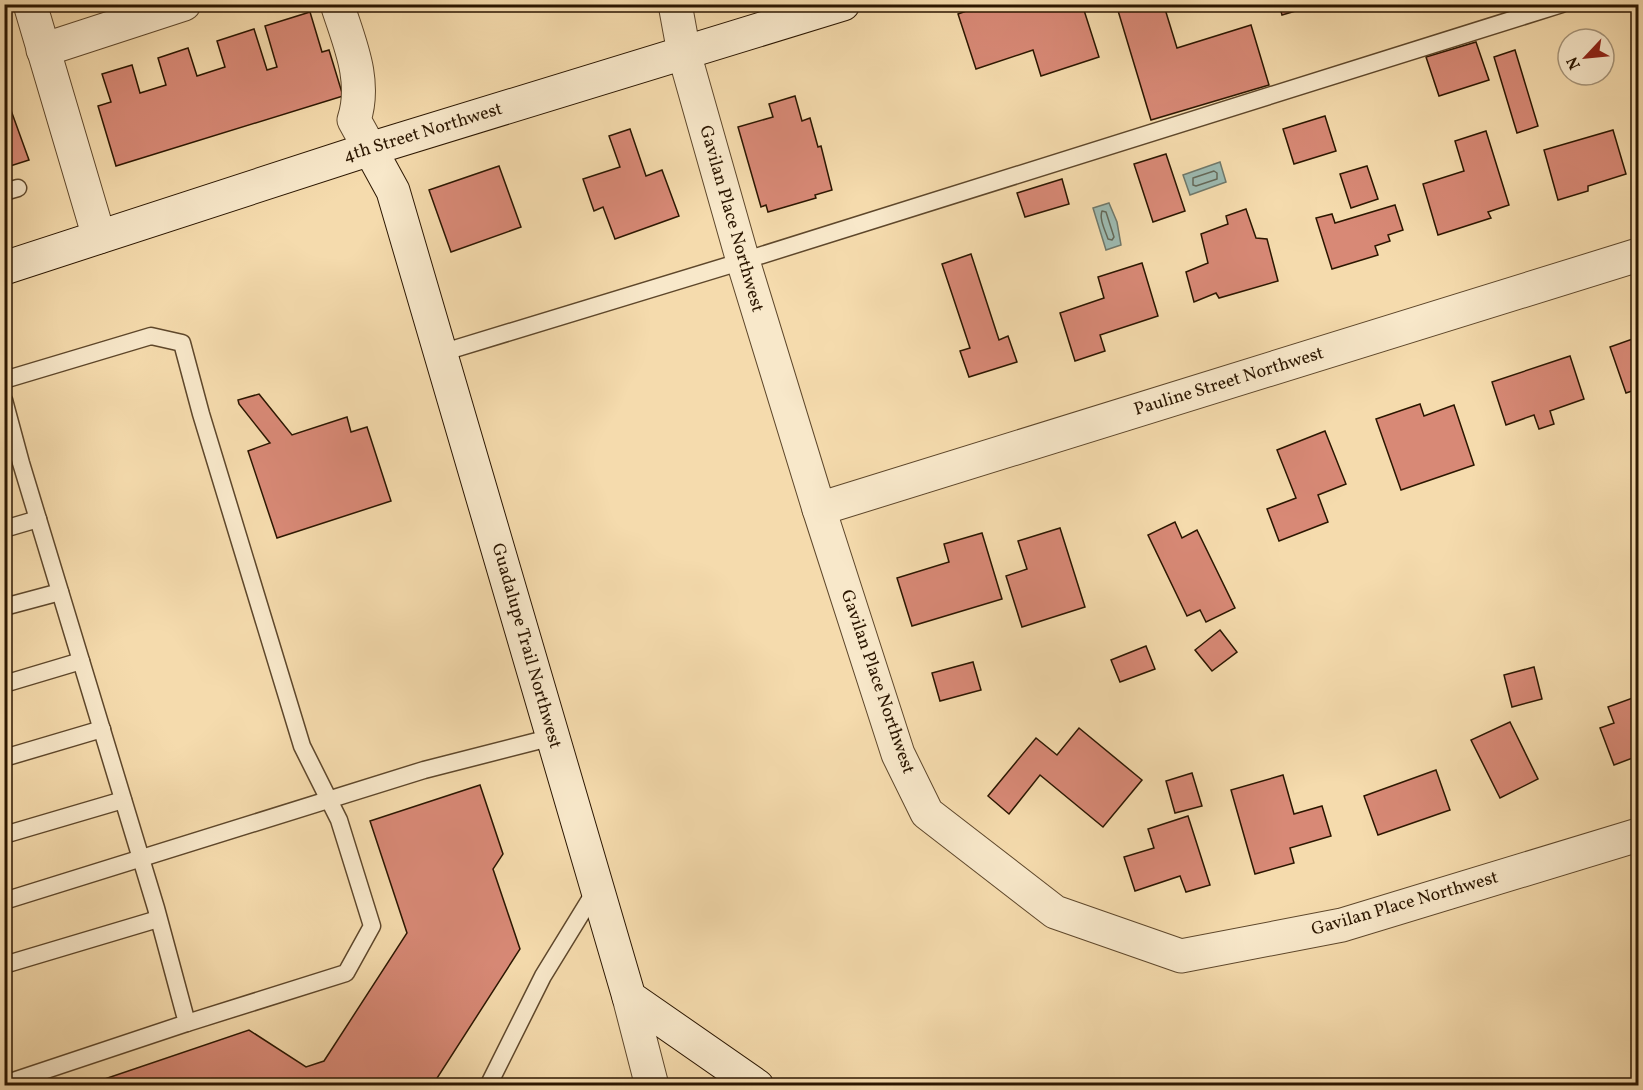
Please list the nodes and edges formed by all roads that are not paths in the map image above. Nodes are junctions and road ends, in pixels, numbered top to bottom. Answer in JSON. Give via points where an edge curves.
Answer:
{"nodes":[{"id":1,"x":30,"y":4,"type":"edge"},
{"id":2,"x":184,"y":4,"type":"edge"},
{"id":3,"x":337,"y":4,"type":"edge"},
{"id":4,"x":675,"y":4,"type":"edge"},
{"id":5,"x":843,"y":4,"type":"edge"},
{"id":6,"x":1562,"y":4,"type":"edge"},
{"id":7,"x":44,"y":50,"type":"junction"},
{"id":8,"x":684,"y":54,"type":"junction"},
{"id":9,"x":370,"y":149,"type":"junction"},
{"id":10,"x":99,"y":237,"type":"junction"},
{"id":11,"x":1638,"y":255,"type":"edge"},
{"id":12,"x":742,"y":261,"type":"junction"},
{"id":13,"x":4,"y":268,"type":"edge"},
{"id":14,"x":441,"y":353,"type":"junction"},
{"id":15,"x":4,"y":381,"type":"edge"},
{"id":16,"x":4,"y":400,"type":"edge"},
{"id":17,"x":11,"y":453,"type":"edge"},
{"id":18,"x":819,"y":509,"type":"junction"},
{"id":19,"x":38,"y":519,"type":"junction"},
{"id":20,"x":4,"y":529,"type":"edge"},
{"id":21,"x":60,"y":592,"type":"junction"},
{"id":22,"x":4,"y":607,"type":"edge"},
{"id":23,"x":81,"y":661,"type":"junction"},
{"id":24,"x":4,"y":684,"type":"edge"},
{"id":25,"x":102,"y":729,"type":"junction"},
{"id":26,"x":553,"y":737,"type":"junction"},
{"id":27,"x":4,"y":758,"type":"edge"},
{"id":28,"x":123,"y":800,"type":"junction"},
{"id":29,"x":329,"y":800,"type":"junction"},
{"id":30,"x":4,"y":835,"type":"edge"},
{"id":31,"x":1638,"y":835,"type":"edge"},
{"id":32,"x":141,"y":859,"type":"junction"},
{"id":33,"x":597,"y":888,"type":"junction"},
{"id":34,"x":4,"y":901,"type":"edge"},
{"id":35,"x":158,"y":919,"type":"junction"},
{"id":36,"x":4,"y":964,"type":"edge"},
{"id":37,"x":629,"y":997,"type":"junction"},
{"id":38,"x":187,"y":1023,"type":"junction"},
{"id":39,"x":4,"y":1084,"type":"edge"},
{"id":40,"x":488,"y":1086,"type":"edge"},
{"id":41,"x":652,"y":1086,"type":"edge"},
{"id":42,"x":757,"y":1086,"type":"edge"}],
"edges":[{"from":1,"to":7,"type":"street"},
{"from":2,"to":7,"type":"street"},
{"from":3,"to":9,"type":"street","name":"Guadalupe Trail Northwest","via":[[357,68],[358,106],[354,120]]},
{"from":4,"to":8,"type":"street","name":"Gavilan Place Northwest"},
{"from":5,"to":8,"type":"street","name":"4th Street Northwest"},
{"from":6,"to":12,"type":"lane"},
{"from":7,"to":10,"type":"street"},
{"from":8,"to":9,"type":"street","name":"4th Street Northwest"},
{"from":8,"to":12,"type":"street","name":"Gavilan Place Northwest"},
{"from":9,"to":10,"type":"street","name":"4th Street Northwest"},
{"from":9,"to":14,"type":"street","name":"Guadalupe Trail Northwest","via":[[393,191]]},
{"from":10,"to":13,"type":"street","name":"4th Street Northwest"},
{"from":11,"to":18,"type":"street","name":"Pauline Street Northwest"},
{"from":12,"to":14,"type":"lane"},
{"from":12,"to":18,"type":"street","name":"Gavilan Place Northwest"},
{"from":14,"to":26,"type":"street","name":"Guadalupe Trail Northwest"},
{"from":15,"to":29,"type":"lane","via":[[151,336],[182,343],[302,746]]},
{"from":16,"to":17,"type":"lane"},
{"from":17,"to":19,"type":"lane"},
{"from":18,"to":31,"type":"street","name":"Gavilan Place Northwest","via":[[898,754],[927,813],[1055,912],[1181,956],[1342,925]]},
{"from":19,"to":20,"type":"lane"},
{"from":19,"to":21,"type":"lane"},
{"from":21,"to":22,"type":"lane"},
{"from":21,"to":23,"type":"lane"},
{"from":23,"to":24,"type":"lane"},
{"from":23,"to":25,"type":"lane"},
{"from":25,"to":27,"type":"lane"},
{"from":25,"to":28,"type":"lane"},
{"from":26,"to":29,"type":"lane","via":[[424,770]]},
{"from":26,"to":33,"type":"street","name":"Guadalupe Trail Northwest"},
{"from":28,"to":30,"type":"lane"},
{"from":28,"to":32,"type":"lane"},
{"from":29,"to":32,"type":"lane"},
{"from":29,"to":38,"type":"lane","via":[[339,820],[372,926],[346,973]]},
{"from":32,"to":34,"type":"lane"},
{"from":32,"to":35,"type":"lane"},
{"from":33,"to":37,"type":"street","name":"Guadalupe Trail Northwest"},
{"from":33,"to":40,"type":"lane","via":[[543,976]]},
{"from":35,"to":36,"type":"lane"},
{"from":35,"to":38,"type":"lane"},
{"from":37,"to":41,"type":"street","name":"Guadalupe Trail Northwest"},
{"from":37,"to":42,"type":"street"},
{"from":38,"to":39,"type":"lane"}]}
